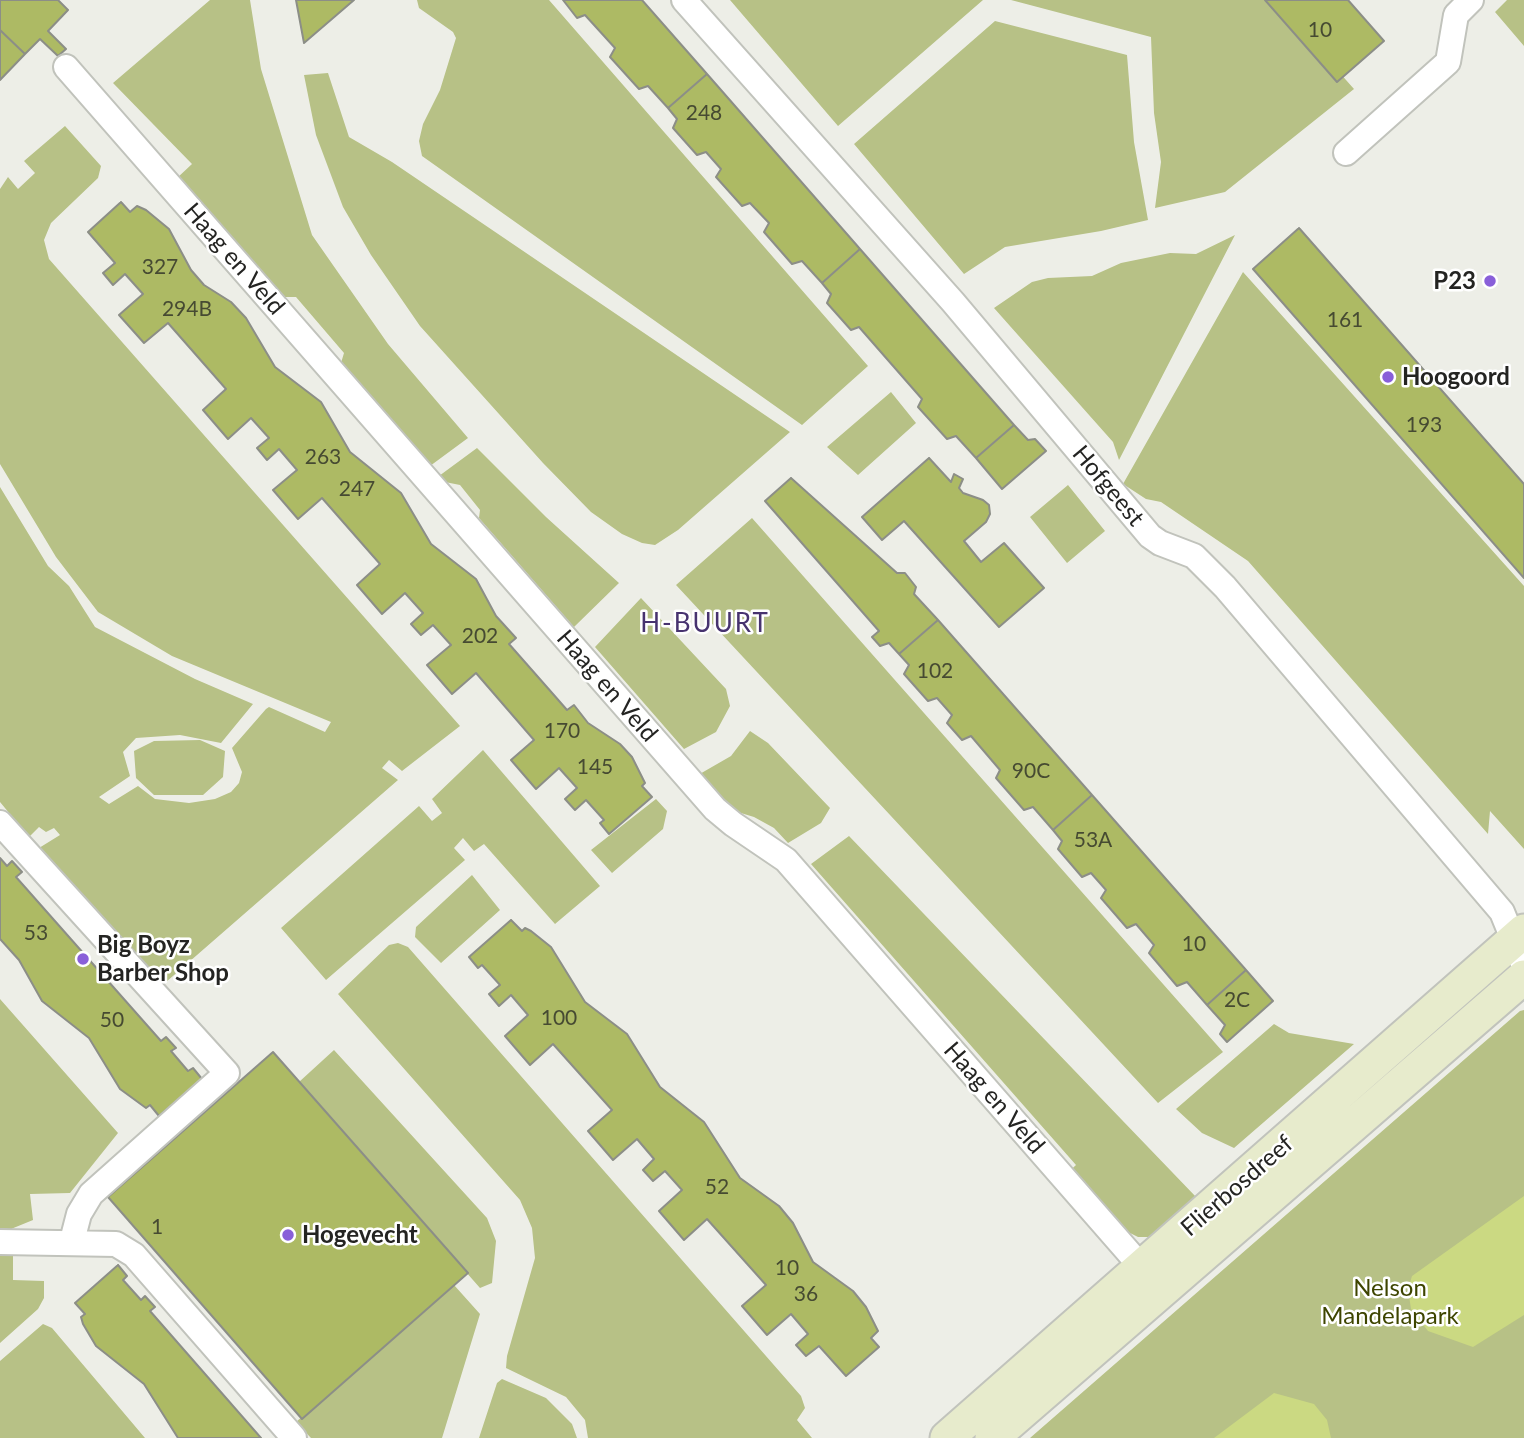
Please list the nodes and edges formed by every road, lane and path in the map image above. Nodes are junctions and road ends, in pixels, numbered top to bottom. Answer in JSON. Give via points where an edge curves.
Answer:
{"nodes":[{"id":1,"x":684,"y":0,"type":"edge"},
{"id":2,"x":1471,"y":0,"type":"edge"},
{"id":3,"x":66,"y":67,"type":"dead end"},
{"id":4,"x":1346,"y":153,"type":"dead end"},
{"id":5,"x":0,"y":823,"type":"edge"},
{"id":6,"x":1520,"y":946,"type":"edge"},
{"id":7,"x":1524,"y":977,"type":"edge"},
{"id":8,"x":1260,"y":1186,"type":"junction"},
{"id":9,"x":72,"y":1241,"type":"junction"},
{"id":10,"x":0,"y":1242,"type":"edge"},
{"id":11,"x":1152,"y":1279,"type":"junction"},
{"id":12,"x":294,"y":1438,"type":"edge"},
{"id":13,"x":947,"y":1438,"type":"edge"},
{"id":14,"x":992,"y":1438,"type":"edge"}],
"edges":[{"from":1,"to":6,"type":"street","name":"Hofgeest","via":[[954,302],[1150,536],[1194,556],[1224,587],[1474,877],[1502,912]]},
{"from":2,"to":4,"type":"street","via":[[1456,15],[1448,62]]},
{"from":3,"to":11,"type":"street","name":"Haag en Veld","via":[[715,809],[786,860]]},
{"from":5,"to":9,"type":"street","via":[[226,1073],[91,1194],[79,1214]]},
{"from":6,"to":8,"type":"street","name":"Flierbosdreef"},
{"from":7,"to":8,"type":"street","name":"Flierbosdreef"},
{"from":8,"to":11,"type":"street","name":"Flierbosdreef"},
{"from":9,"to":10,"type":"street"},
{"from":9,"to":12,"type":"street","via":[[116,1244],[134,1255]]},
{"from":11,"to":13,"type":"street","name":"Flierbosdreef"},
{"from":11,"to":14,"type":"street","name":"Flierbosdreef"}]}
